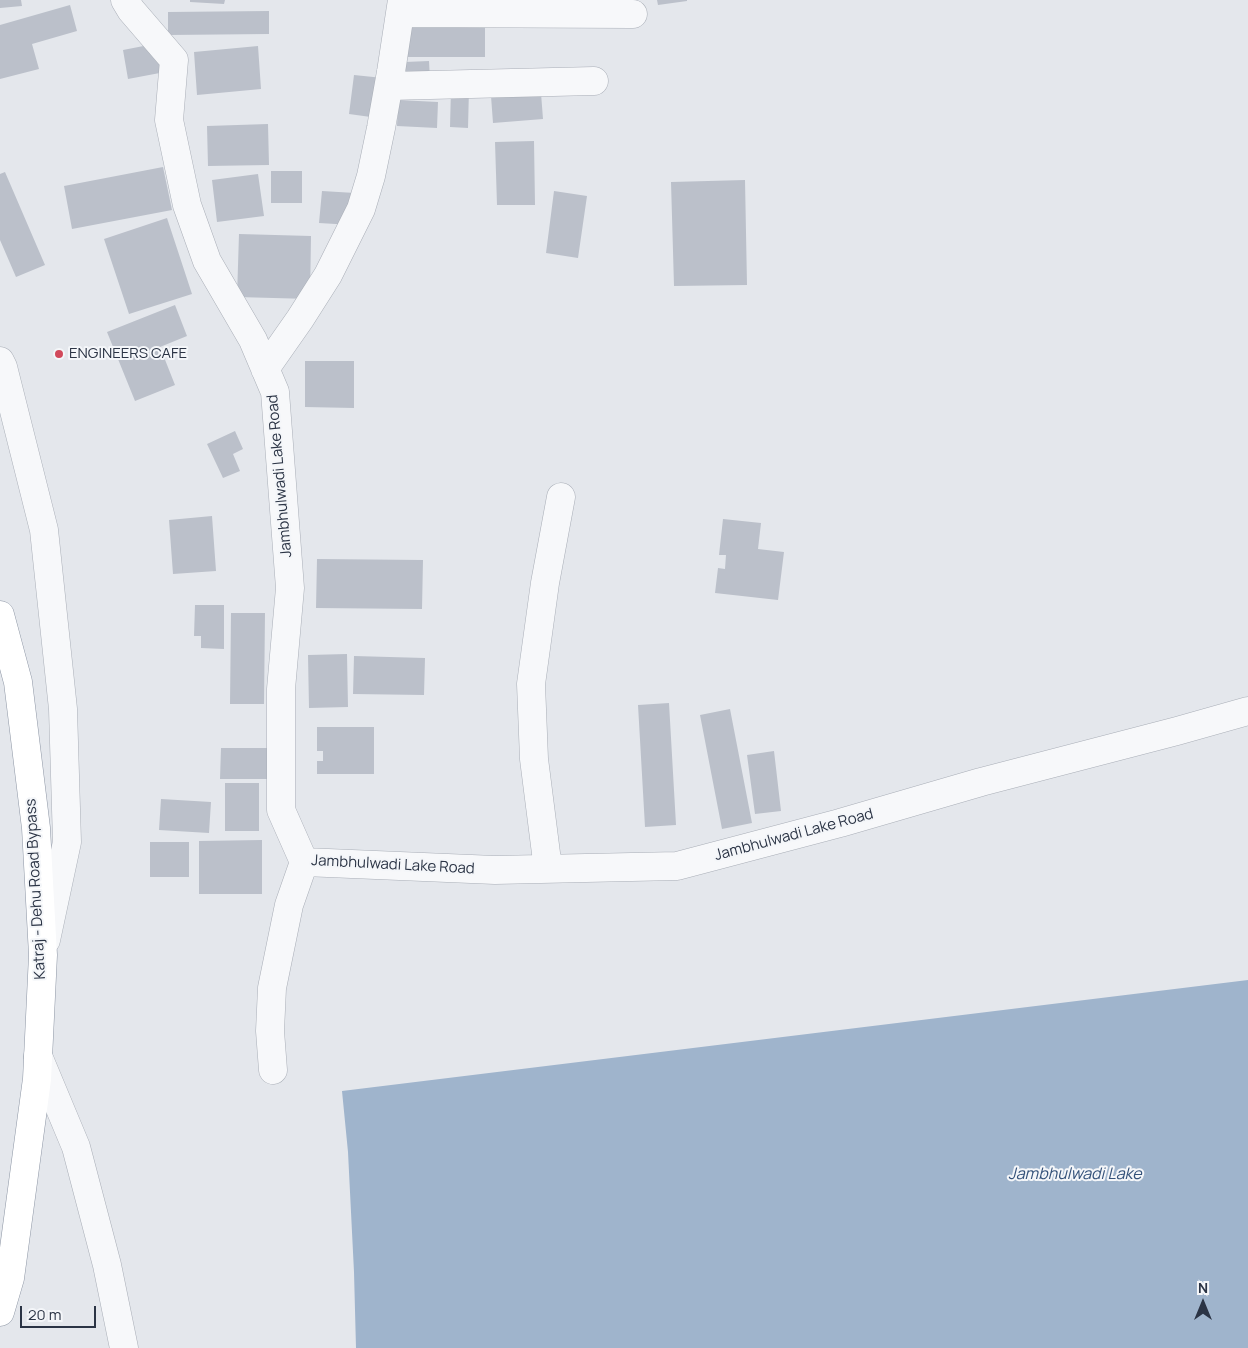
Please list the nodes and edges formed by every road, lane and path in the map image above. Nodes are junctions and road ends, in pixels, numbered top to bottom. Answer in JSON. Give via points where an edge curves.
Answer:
{"nodes":[{"id":1,"x":125,"y":0,"type":"edge"},
{"id":2,"x":401,"y":6,"type":"edge"},
{"id":3,"x":633,"y":14,"type":"dead end"},
{"id":4,"x":594,"y":81,"type":"dead end"},
{"id":5,"x":389,"y":86,"type":"junction"},
{"id":6,"x":0,"y":361,"type":"edge"},
{"id":7,"x":265,"y":369,"type":"junction"},
{"id":8,"x":561,"y":496,"type":"dead end"},
{"id":9,"x":0,"y":615,"type":"edge"},
{"id":10,"x":1248,"y":711,"type":"edge"},
{"id":11,"x":304,"y":862,"type":"junction"},
{"id":12,"x":548,"y":869,"type":"junction"},
{"id":13,"x":43,"y":955,"type":"junction"},
{"id":14,"x":38,"y":1056,"type":"junction"},
{"id":15,"x":273,"y":1070,"type":"dead end"},
{"id":16,"x":0,"y":1312,"type":"edge"},
{"id":17,"x":124,"y":1348,"type":"edge"}],
"edges":[{"from":1,"to":7,"type":"street","name":"Jambhulwadi Lake Road","via":[[174,60],[169,120],[187,205],[207,261],[253,340]]},
{"from":2,"to":3,"type":"street"},
{"from":2,"to":5,"type":"street"},
{"from":4,"to":5,"type":"street"},
{"from":5,"to":7,"type":"street","via":[[361,209],[328,275]]},
{"from":6,"to":13,"type":"street","via":[[44,530],[63,709],[67,842]]},
{"from":7,"to":11,"type":"street","name":"Jambhulwadi Lake Road","via":[[275,392],[290,588],[281,689],[281,810]]},
{"from":8,"to":12,"type":"street","via":[[531,684],[534,759]]},
{"from":9,"to":13,"type":"highway","name":"Katraj - Dehu Road Bypass","via":[[18,682],[36,828]]},
{"from":10,"to":12,"type":"street","name":"Jambhulwadi Lake Road","via":[[676,866]]},
{"from":11,"to":12,"type":"street","name":"Jambhulwadi Lake Road","via":[[495,870]]},
{"from":11,"to":15,"type":"street","via":[[289,905],[272,988],[270,1031]]},
{"from":13,"to":14,"type":"highway","name":"Katraj - Dehu Road Bypass"},
{"from":14,"to":16,"type":"highway","name":"Katraj - Dehu Road Bypass","via":[[10,1278]]},
{"from":14,"to":17,"type":"street","via":[[76,1146],[107,1265]]}]}
